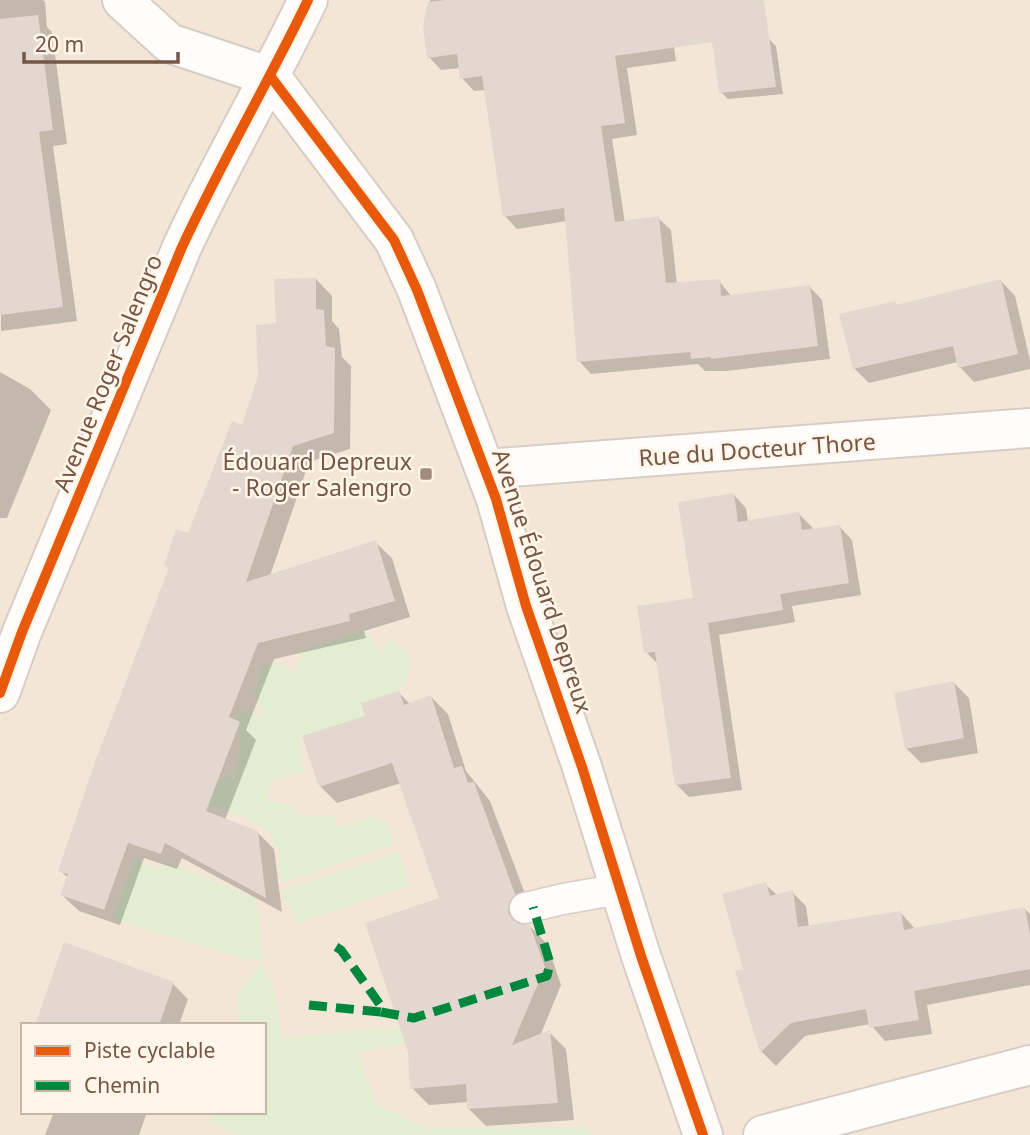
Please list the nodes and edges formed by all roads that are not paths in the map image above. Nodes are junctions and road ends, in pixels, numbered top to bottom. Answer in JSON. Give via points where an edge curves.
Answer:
{"nodes":[{"id":1,"x":122,"y":0,"type":"edge"},
{"id":2,"x":308,"y":0,"type":"edge"},
{"id":3,"x":271,"y":77,"type":"junction"},
{"id":4,"x":1030,"y":428,"type":"edge"},
{"id":5,"x":485,"y":469,"type":"junction"},
{"id":6,"x":11,"y":631,"type":"edge"},
{"id":7,"x":0,"y":693,"type":"edge"},
{"id":8,"x":620,"y":889,"type":"junction"},
{"id":9,"x":525,"y":908,"type":"dead end"},
{"id":10,"x":1030,"y":1065,"type":"edge"},
{"id":11,"x":703,"y":1135,"type":"edge"},
{"id":12,"x":763,"y":1135,"type":"edge"}],
"edges":[{"from":1,"to":3,"type":"street","via":[[169,43]]},
{"from":2,"to":3,"type":"street","name":"Avenue Roger Salengro"},
{"from":3,"to":5,"type":"street","name":"Avenue Édouard Depreux","via":[[394,240]]},
{"from":3,"to":6,"type":"street","name":"Avenue Roger Salengro","via":[[200,206]]},
{"from":4,"to":5,"type":"street","name":"Rue du Docteur Thore"},
{"from":5,"to":8,"type":"street","name":"Avenue Édouard Depreux"},
{"from":6,"to":7,"type":"street","name":"Avenue Roger Salengro"},
{"from":8,"to":9,"type":"lane"},
{"from":8,"to":11,"type":"street","name":"Avenue Édouard Depreux"},
{"from":10,"to":12,"type":"street"}]}
